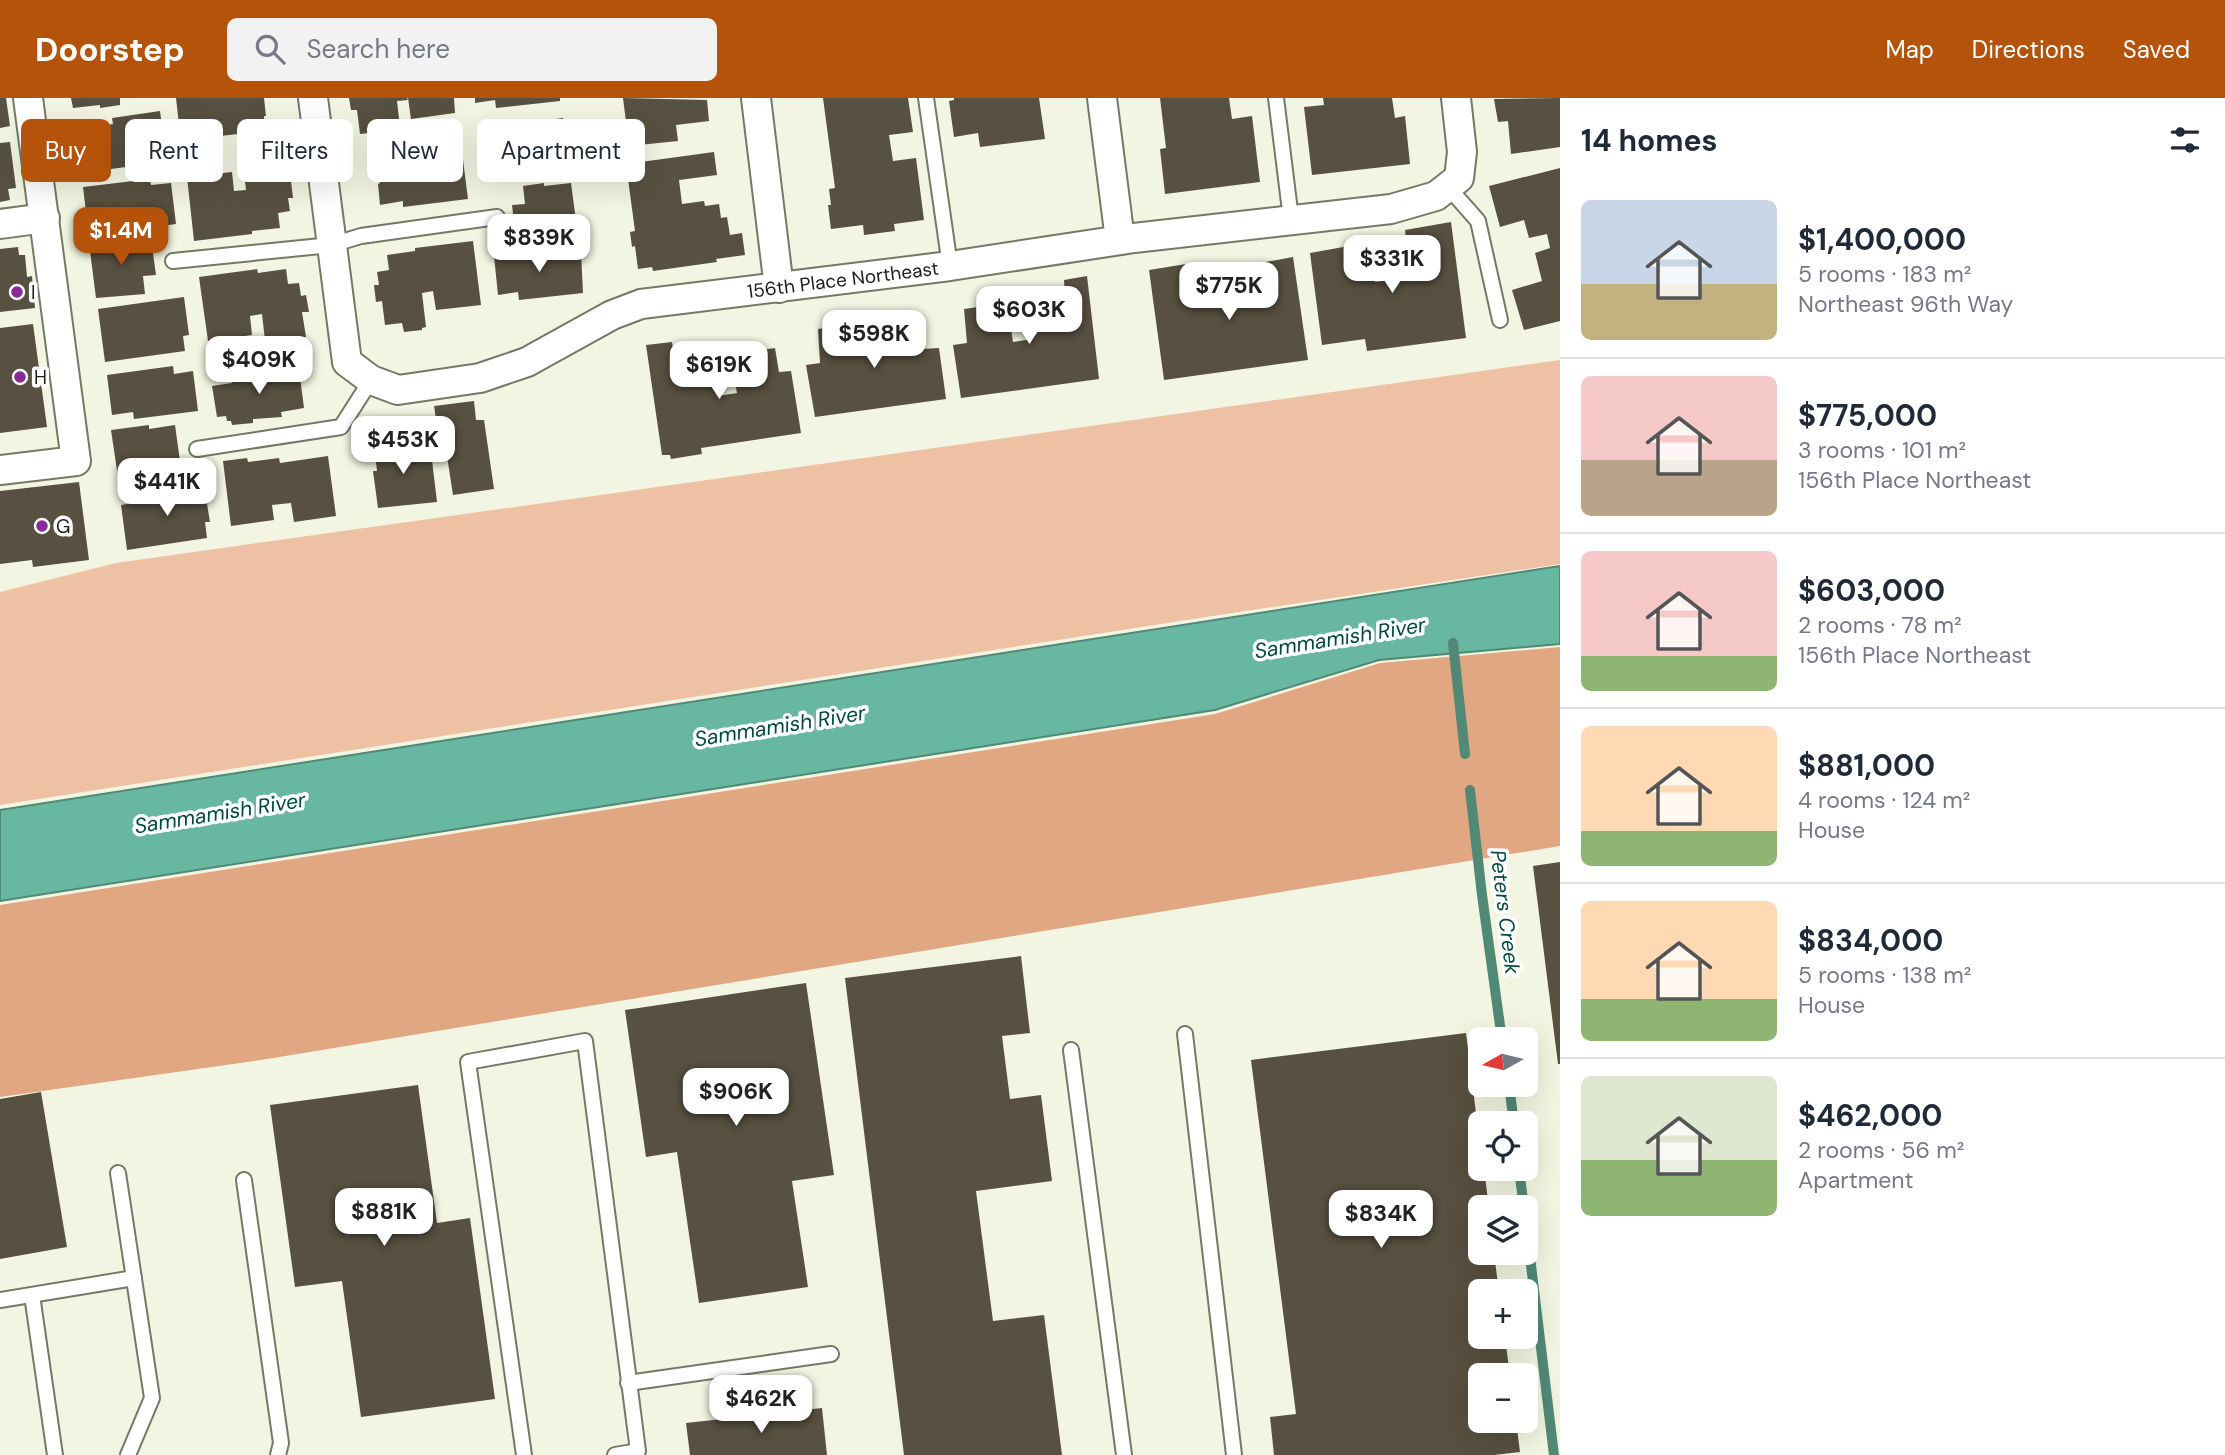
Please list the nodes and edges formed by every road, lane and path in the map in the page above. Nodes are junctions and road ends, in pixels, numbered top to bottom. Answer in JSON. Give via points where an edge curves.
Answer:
{"nodes":[{"id":1,"x":29,"y":98,"type":"edge"},
{"id":2,"x":313,"y":98,"type":"edge"},
{"id":3,"x":756,"y":98,"type":"edge"},
{"id":4,"x":926,"y":98,"type":"edge"},
{"id":5,"x":1102,"y":98,"type":"edge"},
{"id":6,"x":1276,"y":98,"type":"edge"},
{"id":7,"x":1456,"y":98,"type":"edge"},
{"id":8,"x":1442,"y":191,"type":"junction"},
{"id":9,"x":497,"y":217,"type":"dead end"},
{"id":10,"x":45,"y":218,"type":"junction"},
{"id":11,"x":1291,"y":219,"type":"junction"},
{"id":12,"x":0,"y":224,"type":"edge"},
{"id":13,"x":1121,"y":240,"type":"junction"},
{"id":14,"x":331,"y":245,"type":"junction"},
{"id":15,"x":173,"y":261,"type":"dead end"},
{"id":16,"x":950,"y":266,"type":"junction"},
{"id":17,"x":779,"y":288,"type":"junction"},
{"id":18,"x":1500,"y":320,"type":"dead end"},
{"id":19,"x":371,"y":380,"type":"junction"},
{"id":20,"x":197,"y":449,"type":"dead end"},
{"id":21,"x":0,"y":470,"type":"edge"},
{"id":22,"x":1185,"y":1034,"type":"dead end"},
{"id":23,"x":1071,"y":1050,"type":"dead end"},
{"id":24,"x":118,"y":1173,"type":"dead end"},
{"id":25,"x":244,"y":1180,"type":"dead end"},
{"id":26,"x":134,"y":1278,"type":"junction"},
{"id":27,"x":32,"y":1295,"type":"junction"},
{"id":28,"x":0,"y":1300,"type":"edge"},
{"id":29,"x":831,"y":1354,"type":"dead end"},
{"id":30,"x":628,"y":1383,"type":"junction"},
{"id":31,"x":638,"y":1453,"type":"edge"},
{"id":32,"x":55,"y":1455,"type":"edge"},
{"id":33,"x":128,"y":1455,"type":"edge"},
{"id":34,"x":278,"y":1455,"type":"edge"},
{"id":35,"x":524,"y":1455,"type":"edge"},
{"id":36,"x":615,"y":1455,"type":"edge"},
{"id":37,"x":1124,"y":1455,"type":"edge"},
{"id":38,"x":1234,"y":1455,"type":"edge"}],
"edges":[{"from":1,"to":10,"type":"street"},
{"from":2,"to":14,"type":"street","name":"156th Place Northeast"},
{"from":3,"to":17,"type":"street"},
{"from":4,"to":16,"type":"lane"},
{"from":5,"to":13,"type":"street"},
{"from":6,"to":11,"type":"lane"},
{"from":7,"to":8,"type":"street","via":[[1462,152],[1459,178]]},
{"from":8,"to":11,"type":"street","name":"156th Place Northeast","via":[[1391,209]]},
{"from":8,"to":18,"type":"lane","via":[[1478,222]]},
{"from":9,"to":14,"type":"lane","via":[[361,236]]},
{"from":10,"to":12,"type":"street"},
{"from":10,"to":21,"type":"street","via":[[76,461]]},
{"from":11,"to":13,"type":"street","name":"156th Place Northeast"},
{"from":13,"to":16,"type":"street","name":"156th Place Northeast"},
{"from":14,"to":15,"type":"lane"},
{"from":14,"to":19,"type":"street","name":"156th Place Northeast","via":[[347,362]]},
{"from":16,"to":17,"type":"street","name":"156th Place Northeast"},
{"from":17,"to":19,"type":"street","name":"156th Place Northeast","via":[[641,304],[527,362],[480,378],[398,390]]},
{"from":19,"to":20,"type":"lane","via":[[341,427]]},
{"from":22,"to":38,"type":"lane"},
{"from":23,"to":37,"type":"lane"},
{"from":24,"to":26,"type":"lane"},
{"from":25,"to":34,"type":"lane","via":[[281,1443]]},
{"from":26,"to":27,"type":"lane"},
{"from":26,"to":33,"type":"lane","via":[[152,1398]]},
{"from":27,"to":28,"type":"lane"},
{"from":27,"to":32,"type":"lane"},
{"from":29,"to":30,"type":"lane"},
{"from":30,"to":31,"type":"lane"},
{"from":30,"to":35,"type":"lane","via":[[585,1041],[468,1062]]},
{"from":31,"to":36,"type":"lane"}]}
